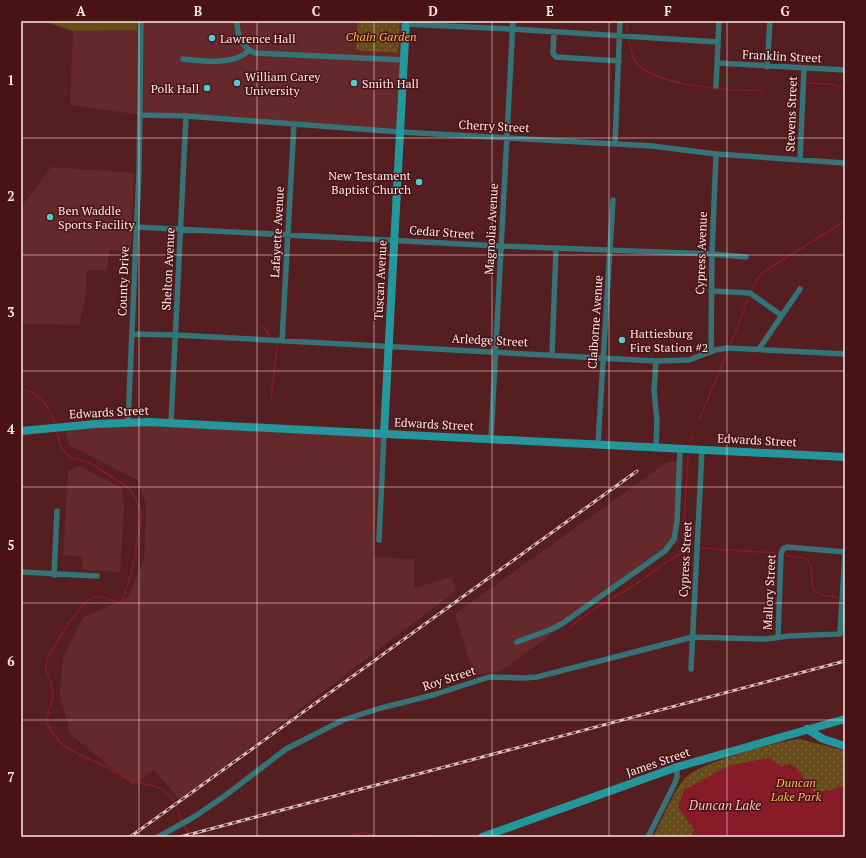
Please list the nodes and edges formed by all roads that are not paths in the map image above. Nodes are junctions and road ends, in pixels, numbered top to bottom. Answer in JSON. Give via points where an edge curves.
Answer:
{"nodes":[{"id":1,"x":141,"y":21,"type":"edge"},
{"id":2,"x":237,"y":21,"type":"edge"},
{"id":3,"x":513,"y":21,"type":"edge"},
{"id":4,"x":620,"y":21,"type":"edge"},
{"id":5,"x":720,"y":21,"type":"edge"},
{"id":6,"x":770,"y":21,"type":"edge"},
{"id":7,"x":406,"y":23,"type":"edge"},
{"id":8,"x":512,"y":29,"type":"junction"},
{"id":9,"x":554,"y":32,"type":"junction"},
{"id":10,"x":620,"y":35,"type":"junction"},
{"id":11,"x":718,"y":42,"type":"junction"},
{"id":12,"x":249,"y":50,"type":"junction"},
{"id":13,"x":183,"y":59,"type":"dead end"},
{"id":14,"x":404,"y":60,"type":"junction"},
{"id":15,"x":618,"y":61,"type":"junction"},
{"id":16,"x":717,"y":63,"type":"junction"},
{"id":17,"x":766,"y":67,"type":"junction"},
{"id":18,"x":804,"y":68,"type":"junction"},
{"id":19,"x":845,"y":70,"type":"edge"},
{"id":20,"x":716,"y":86,"type":"dead end"},
{"id":21,"x":141,"y":114,"type":"junction"},
{"id":22,"x":186,"y":116,"type":"junction"},
{"id":23,"x":294,"y":124,"type":"junction"},
{"id":24,"x":400,"y":132,"type":"junction"},
{"id":25,"x":507,"y":137,"type":"junction"},
{"id":26,"x":615,"y":144,"type":"junction"},
{"id":27,"x":716,"y":154,"type":"junction"},
{"id":28,"x":800,"y":160,"type":"junction"},
{"id":29,"x":845,"y":163,"type":"edge"},
{"id":30,"x":613,"y":200,"type":"dead end"},
{"id":31,"x":137,"y":227,"type":"junction"},
{"id":32,"x":181,"y":230,"type":"junction"},
{"id":33,"x":288,"y":235,"type":"junction"},
{"id":34,"x":394,"y":240,"type":"junction"},
{"id":35,"x":500,"y":246,"type":"junction"},
{"id":36,"x":556,"y":249,"type":"junction"},
{"id":37,"x":611,"y":250,"type":"junction"},
{"id":38,"x":712,"y":254,"type":"junction"},
{"id":39,"x":746,"y":257,"type":"dead end"},
{"id":40,"x":800,"y":289,"type":"dead end"},
{"id":41,"x":711,"y":291,"type":"junction"},
{"id":42,"x":782,"y":315,"type":"junction"},
{"id":43,"x":132,"y":334,"type":"junction"},
{"id":44,"x":176,"y":335,"type":"junction"},
{"id":45,"x":282,"y":341,"type":"junction"},
{"id":46,"x":389,"y":346,"type":"junction"},
{"id":47,"x":759,"y":349,"type":"junction"},
{"id":48,"x":496,"y":351,"type":"junction"},
{"id":49,"x":711,"y":352,"type":"junction"},
{"id":50,"x":552,"y":354,"type":"junction"},
{"id":51,"x":845,"y":354,"type":"edge"},
{"id":52,"x":604,"y":357,"type":"junction"},
{"id":53,"x":656,"y":361,"type":"junction"},
{"id":54,"x":128,"y":422,"type":"junction"},
{"id":55,"x":171,"y":423,"type":"junction"},
{"id":56,"x":21,"y":431,"type":"edge"},
{"id":57,"x":384,"y":433,"type":"junction"},
{"id":58,"x":492,"y":439,"type":"junction"},
{"id":59,"x":598,"y":444,"type":"junction"},
{"id":60,"x":656,"y":447,"type":"junction"},
{"id":61,"x":680,"y":448,"type":"junction"},
{"id":62,"x":702,"y":450,"type":"junction"},
{"id":63,"x":845,"y":457,"type":"edge"},
{"id":64,"x":57,"y":510,"type":"dead end"},
{"id":65,"x":379,"y":540,"type":"dead end"},
{"id":66,"x":845,"y":553,"type":"edge"},
{"id":67,"x":21,"y":572,"type":"edge"},
{"id":68,"x":54,"y":575,"type":"junction"},
{"id":69,"x":97,"y":576,"type":"dead end"},
{"id":70,"x":693,"y":636,"type":"junction"},
{"id":71,"x":778,"y":637,"type":"junction"},
{"id":72,"x":517,"y":642,"type":"dead end"},
{"id":73,"x":691,"y":669,"type":"dead end"},
{"id":74,"x":845,"y":719,"type":"edge"},
{"id":75,"x":807,"y":729,"type":"junction"},
{"id":76,"x":845,"y":746,"type":"edge"},
{"id":77,"x":677,"y":767,"type":"junction"},
{"id":78,"x":158,"y":837,"type":"edge"},
{"id":79,"x":482,"y":837,"type":"edge"},
{"id":80,"x":648,"y":837,"type":"edge"}],
"edges":[{"from":1,"to":21,"type":"street","name":"County Drive"},
{"from":2,"to":12,"type":"street","via":[[240,39]]},
{"from":3,"to":8,"type":"street","name":"Magnolia Avenue"},
{"from":4,"to":10,"type":"street"},
{"from":5,"to":11,"type":"street"},
{"from":6,"to":17,"type":"street"},
{"from":7,"to":8,"type":"street"},
{"from":7,"to":14,"type":"main road","name":"Tuscan Avenue"},
{"from":8,"to":9,"type":"street"},
{"from":8,"to":25,"type":"street","name":"Magnolia Avenue"},
{"from":9,"to":10,"type":"street"},
{"from":9,"to":15,"type":"street","via":[[553,54],[556,57]]},
{"from":10,"to":11,"type":"street"},
{"from":10,"to":15,"type":"street"},
{"from":11,"to":16,"type":"street"},
{"from":12,"to":13,"type":"street","via":[[220,61]]},
{"from":12,"to":14,"type":"street","via":[[260,54]]},
{"from":14,"to":24,"type":"main road","name":"Tuscan Avenue"},
{"from":15,"to":26,"type":"street"},
{"from":16,"to":17,"type":"street","name":"Franklin Street"},
{"from":16,"to":20,"type":"street"},
{"from":17,"to":18,"type":"street","name":"Franklin Street"},
{"from":18,"to":19,"type":"street","name":"Franklin Street"},
{"from":18,"to":28,"type":"street","name":"Stevens Street"},
{"from":21,"to":22,"type":"street","name":"Cherry Street"},
{"from":21,"to":31,"type":"street","name":"County Drive"},
{"from":22,"to":23,"type":"street","name":"Cherry Street"},
{"from":22,"to":32,"type":"street","name":"Shelton Avenue"},
{"from":23,"to":24,"type":"street","name":"Cherry Street"},
{"from":23,"to":33,"type":"street","name":"Lafayette Avenue"},
{"from":24,"to":25,"type":"street","name":"Cherry Street"},
{"from":24,"to":34,"type":"main road","name":"Tuscan Avenue"},
{"from":25,"to":26,"type":"street","name":"Cherry Street"},
{"from":25,"to":35,"type":"street","name":"Magnolia Avenue"},
{"from":26,"to":27,"type":"street","name":"Cherry Street"},
{"from":27,"to":28,"type":"street","name":"Cherry Street"},
{"from":27,"to":38,"type":"street","name":"Cypress Avenue"},
{"from":28,"to":29,"type":"street","name":"Cherry Street"},
{"from":30,"to":37,"type":"street","name":"Claiborne Avenue"},
{"from":31,"to":32,"type":"street","name":"Cedar Street"},
{"from":31,"to":43,"type":"street","name":"County Drive"},
{"from":32,"to":33,"type":"street","name":"Cedar Street"},
{"from":32,"to":44,"type":"street","name":"Shelton Avenue"},
{"from":33,"to":34,"type":"street","name":"Cedar Street"},
{"from":33,"to":45,"type":"street","name":"Lafayette Avenue"},
{"from":34,"to":35,"type":"street","name":"Cedar Street"},
{"from":34,"to":46,"type":"main road","name":"Tuscan Avenue"},
{"from":35,"to":36,"type":"street","name":"Cedar Street"},
{"from":35,"to":48,"type":"street","name":"Magnolia Avenue"},
{"from":36,"to":37,"type":"street","name":"Cedar Street"},
{"from":36,"to":50,"type":"street"},
{"from":37,"to":38,"type":"street","name":"Cedar Street"},
{"from":37,"to":52,"type":"street","name":"Claiborne Avenue"},
{"from":38,"to":39,"type":"street","name":"Cedar Street"},
{"from":38,"to":41,"type":"street","name":"Cypress Avenue"},
{"from":40,"to":42,"type":"street"},
{"from":41,"to":42,"type":"street","via":[[750,294]]},
{"from":41,"to":49,"type":"street","name":"Cypress Avenue"},
{"from":42,"to":47,"type":"street"},
{"from":43,"to":44,"type":"street","name":"Arledge Street"},
{"from":43,"to":54,"type":"street","name":"County Drive"},
{"from":44,"to":45,"type":"street","name":"Arledge Street"},
{"from":44,"to":55,"type":"street","name":"Shelton Avenue"},
{"from":45,"to":46,"type":"street","name":"Arledge Street"},
{"from":46,"to":48,"type":"street","name":"Arledge Street"},
{"from":46,"to":57,"type":"main road","name":"Tuscan Avenue"},
{"from":47,"to":49,"type":"street","name":"Arledge Street","via":[[728,348]]},
{"from":47,"to":51,"type":"street","name":"Arledge Street"},
{"from":48,"to":50,"type":"street","name":"Arledge Street"},
{"from":48,"to":58,"type":"street","name":"Magnolia Avenue"},
{"from":49,"to":53,"type":"street","name":"Arledge Street","via":[[689,360]]},
{"from":50,"to":52,"type":"street","name":"Arledge Street"},
{"from":52,"to":53,"type":"street","name":"Arledge Street"},
{"from":52,"to":59,"type":"street","name":"Claiborne Avenue"},
{"from":53,"to":60,"type":"street"},
{"from":54,"to":55,"type":"main road","name":"Edwards Street"},
{"from":54,"to":56,"type":"main road","name":"Edwards Street"},
{"from":55,"to":57,"type":"main road","name":"Edwards Street"},
{"from":57,"to":58,"type":"main road","name":"Edwards Street"},
{"from":57,"to":65,"type":"street","name":"Tuscan Avenue"},
{"from":58,"to":59,"type":"main road","name":"Edwards Street"},
{"from":59,"to":60,"type":"main road","name":"Edwards Street"},
{"from":60,"to":61,"type":"main road","name":"Edwards Street"},
{"from":61,"to":62,"type":"main road","name":"Edwards Street"},
{"from":61,"to":72,"type":"street","via":[[677,522],[674,539],[664,551],[563,623]]},
{"from":62,"to":63,"type":"main road","name":"Edwards Street"},
{"from":62,"to":70,"type":"street","name":"Cypress Street"},
{"from":64,"to":68,"type":"street"},
{"from":66,"to":71,"type":"street","name":"Roy Street","via":[[840,634]]},
{"from":66,"to":71,"type":"street","name":"Mallory Street","via":[[787,547],[783,549]]},
{"from":67,"to":68,"type":"street"},
{"from":68,"to":69,"type":"street"},
{"from":70,"to":71,"type":"street","name":"Roy Street","via":[[766,639]]},
{"from":70,"to":73,"type":"street","name":"Cypress Street"},
{"from":70,"to":78,"type":"street","name":"Roy Street","via":[[537,677],[489,677],[343,720],[286,749],[226,795]]},
{"from":74,"to":75,"type":"main road","name":"James Street"},
{"from":75,"to":76,"type":"main road","via":[[823,739]]},
{"from":75,"to":77,"type":"main road","name":"James Street"},
{"from":77,"to":79,"type":"main road","name":"James Street"},
{"from":77,"to":80,"type":"street","via":[[674,785]]}]}
